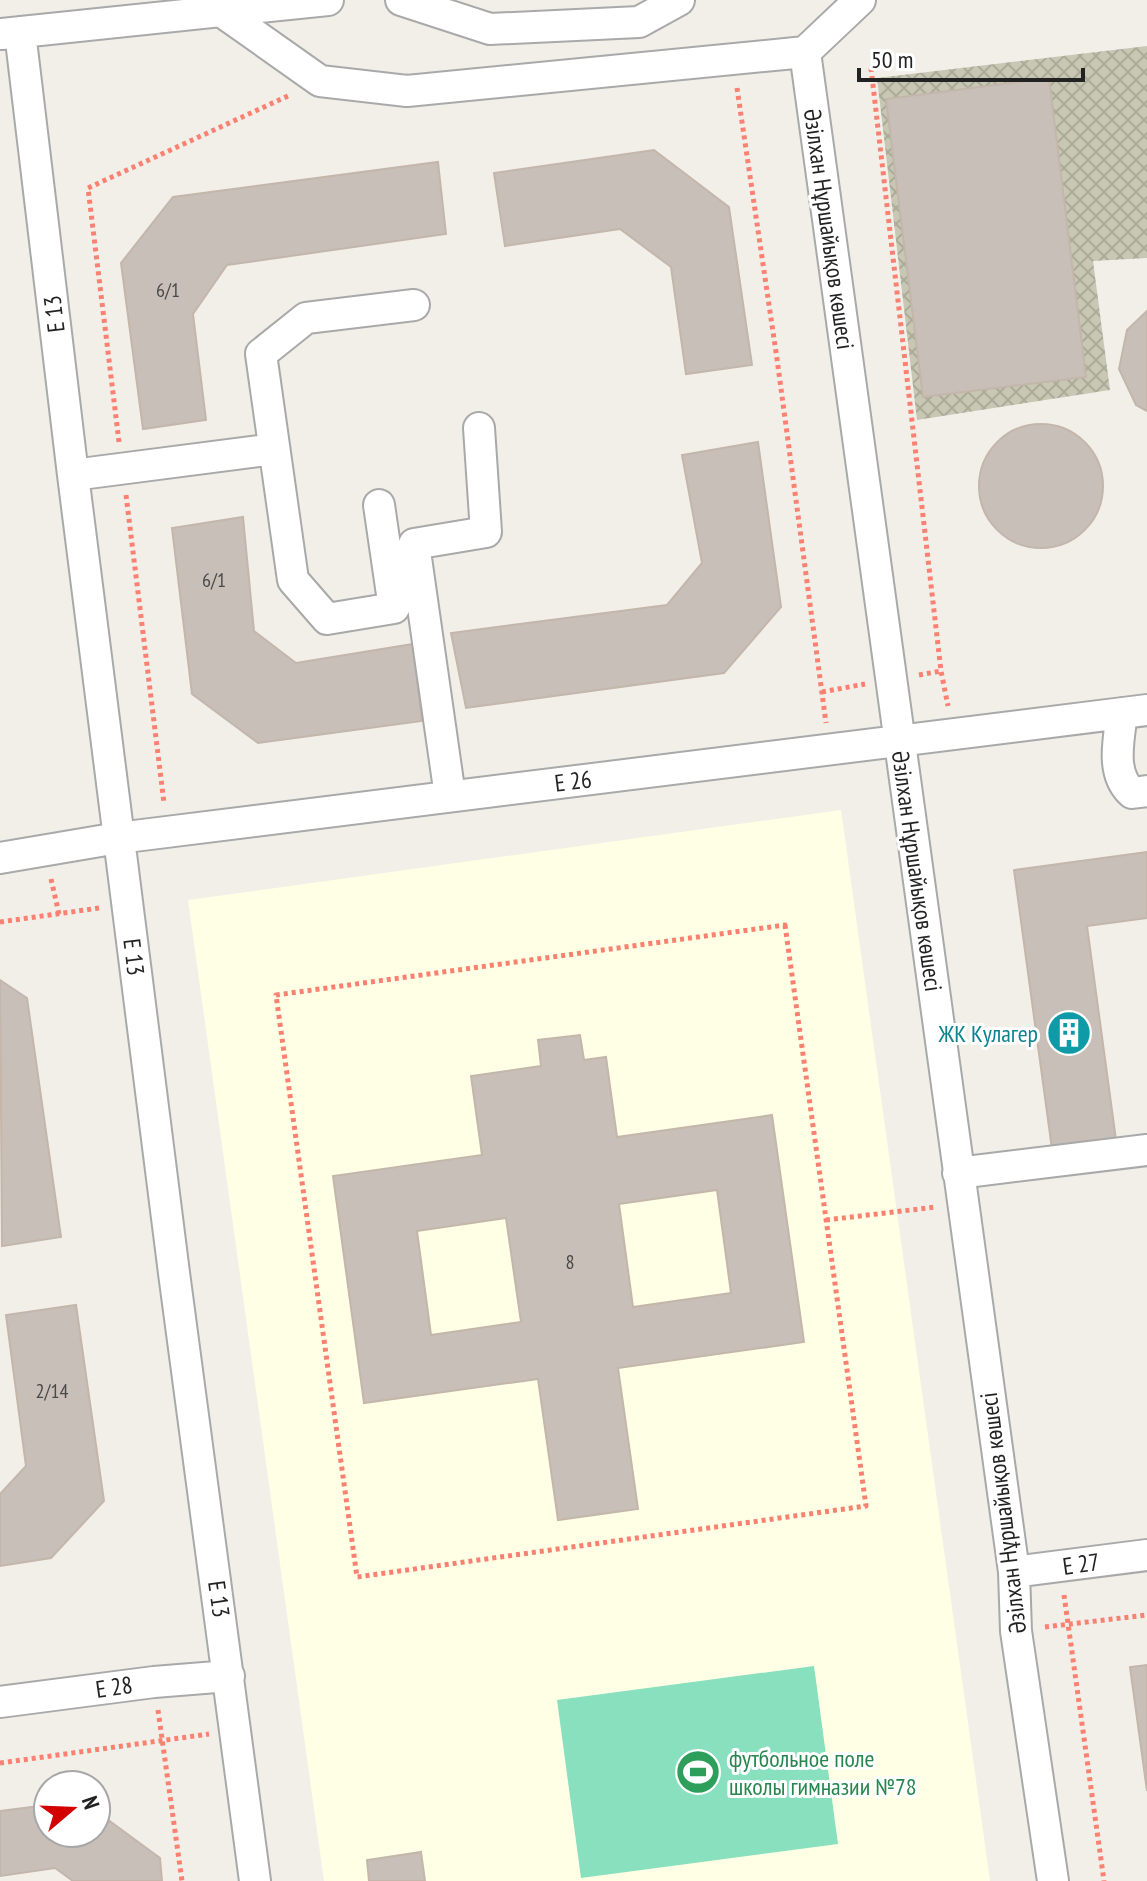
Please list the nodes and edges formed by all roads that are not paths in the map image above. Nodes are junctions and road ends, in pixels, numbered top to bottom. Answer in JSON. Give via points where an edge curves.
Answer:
{"nodes":[{"id":1,"x":328,"y":0,"type":"edge"},
{"id":2,"x":401,"y":0,"type":"edge"},
{"id":3,"x":679,"y":0,"type":"edge"},
{"id":4,"x":860,"y":0,"type":"edge"},
{"id":5,"x":221,"y":11,"type":"junction"},
{"id":6,"x":10,"y":33,"type":"edge"},
{"id":7,"x":805,"y":52,"type":"junction"},
{"id":8,"x":414,"y":305,"type":"dead end"},
{"id":9,"x":479,"y":428,"type":"dead end"},
{"id":10,"x":274,"y":449,"type":"junction"},
{"id":11,"x":73,"y":475,"type":"junction"},
{"id":12,"x":379,"y":505,"type":"dead end"},
{"id":13,"x":1134,"y":712,"type":"edge"},
{"id":14,"x":899,"y":740,"type":"junction"},
{"id":15,"x":1147,"y":791,"type":"edge"},
{"id":16,"x":450,"y":796,"type":"junction"},
{"id":17,"x":118,"y":838,"type":"junction"},
{"id":18,"x":0,"y":858,"type":"edge"},
{"id":19,"x":1147,"y":1150,"type":"edge"},
{"id":20,"x":958,"y":1173,"type":"junction"},
{"id":21,"x":1147,"y":1555,"type":"edge"},
{"id":22,"x":1014,"y":1572,"type":"junction"},
{"id":23,"x":229,"y":1676,"type":"junction"},
{"id":24,"x":0,"y":1702,"type":"edge"},
{"id":25,"x":255,"y":1881,"type":"edge"},
{"id":26,"x":1053,"y":1881,"type":"edge"}],
"edges":[{"from":1,"to":5,"type":"street"},
{"from":2,"to":3,"type":"street","via":[[490,29],[639,22]]},
{"from":4,"to":7,"type":"street"},
{"from":5,"to":6,"type":"street"},
{"from":5,"to":7,"type":"street","via":[[320,81],[407,91]]},
{"from":6,"to":11,"type":"street","name":"E 13"},
{"from":7,"to":14,"type":"street","name":"Әзілхан Нұршайықов көшесі"},
{"from":8,"to":10,"type":"street","via":[[306,318],[261,354]]},
{"from":9,"to":16,"type":"street","via":[[486,532],[414,544]]},
{"from":10,"to":11,"type":"street"},
{"from":10,"to":12,"type":"street","via":[[293,580],[327,619],[394,608]]},
{"from":11,"to":17,"type":"street","name":"E 13"},
{"from":13,"to":14,"type":"street","name":"E 26"},
{"from":13,"to":15,"type":"street","via":[[1117,763],[1124,786],[1132,793]]},
{"from":14,"to":16,"type":"street","name":"E 26"},
{"from":14,"to":20,"type":"street","name":"Әзілхан Нұршайықов көшесі"},
{"from":16,"to":17,"type":"street","name":"E 26"},
{"from":17,"to":18,"type":"street","name":"E 26"},
{"from":17,"to":23,"type":"street","name":"E 13"},
{"from":19,"to":20,"type":"street"},
{"from":20,"to":22,"type":"street","name":"Әзілхан Нұршайықов көшесі"},
{"from":21,"to":22,"type":"street","name":"E 27"},
{"from":22,"to":26,"type":"street","name":"Әзілхан Нұршайықов көшесі","via":[[1016,1631]]},
{"from":23,"to":24,"type":"street","name":"E 28"},
{"from":23,"to":25,"type":"street","name":"E 13"}]}
